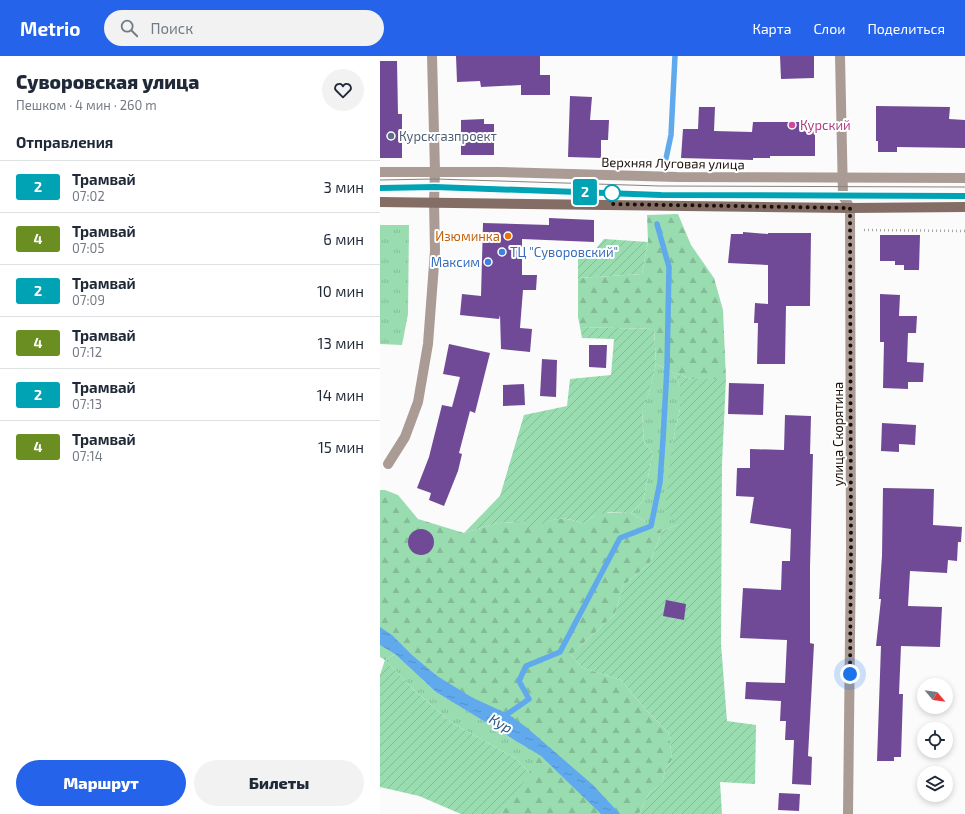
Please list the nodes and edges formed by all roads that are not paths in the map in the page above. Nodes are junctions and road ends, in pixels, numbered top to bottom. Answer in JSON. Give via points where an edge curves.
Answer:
{"nodes":[{"id":1,"x":432,"y":56,"type":"edge"},
{"id":2,"x":840,"y":56,"type":"edge"},
{"id":3,"x":435,"y":171,"type":"junction"},
{"id":4,"x":380,"y":172,"type":"edge"},
{"id":5,"x":843,"y":177,"type":"junction"},
{"id":6,"x":965,"y":178,"type":"edge"},
{"id":7,"x":380,"y":202,"type":"edge"},
{"id":8,"x":434,"y":202,"type":"junction"},
{"id":9,"x":965,"y":207,"type":"edge"},
{"id":10,"x":850,"y":208,"type":"junction"},
{"id":11,"x":388,"y":464,"type":"dead end"},
{"id":12,"x":848,"y":814,"type":"edge"}],
"edges":[{"from":1,"to":3,"type":"street"},
{"from":2,"to":5,"type":"street","name":"улица Скорятина"},
{"from":3,"to":4,"type":"street","name":"Верхняя Луговая улица"},
{"from":3,"to":5,"type":"street","name":"Верхняя Луговая улица","via":[[677,177]]},
{"from":3,"to":8,"type":"street"},
{"from":5,"to":6,"type":"street","name":"Верхняя Луговая улица"},
{"from":5,"to":10,"type":"street","name":"улица Скорятина","via":[[844,196]]},
{"from":7,"to":8,"type":"main road"},
{"from":8,"to":10,"type":"main road"},
{"from":8,"to":11,"type":"street","via":[[435,251],[428,344],[420,395],[405,437]]},
{"from":9,"to":10,"type":"main road"},
{"from":10,"to":12,"type":"street","name":"улица Скорятина","via":[[851,549]]}]}
